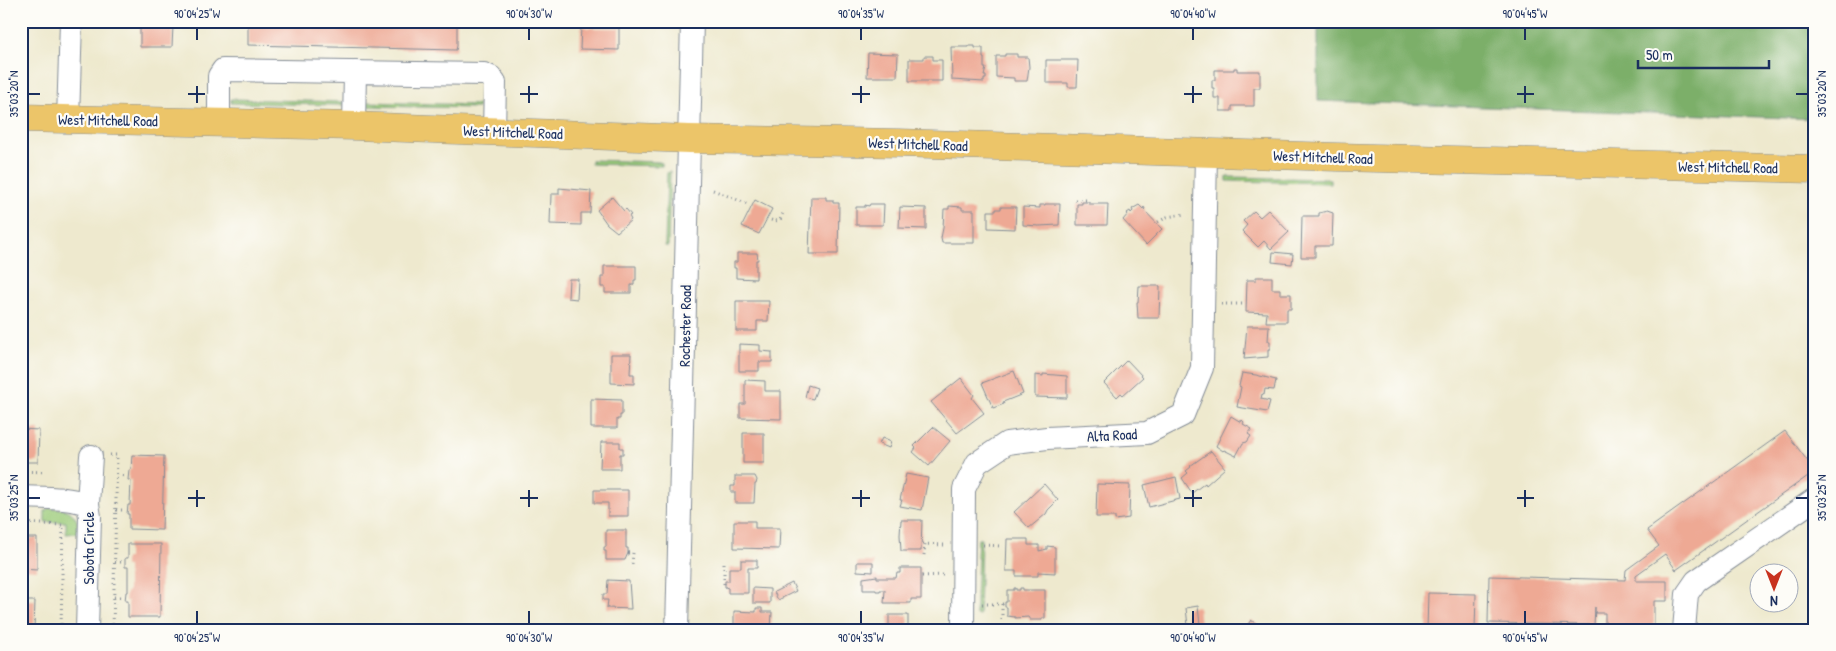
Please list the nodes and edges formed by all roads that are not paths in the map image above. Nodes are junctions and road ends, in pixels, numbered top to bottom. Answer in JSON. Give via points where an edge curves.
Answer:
{"nodes":[{"id":1,"x":71,"y":21,"type":"edge"},
{"id":2,"x":692,"y":21,"type":"edge"},
{"id":3,"x":356,"y":72,"type":"junction"},
{"id":4,"x":21,"y":118,"type":"edge"},
{"id":5,"x":68,"y":120,"type":"junction"},
{"id":6,"x":219,"y":122,"type":"junction"},
{"id":7,"x":354,"y":126,"type":"junction"},
{"id":8,"x":494,"y":132,"type":"junction"},
{"id":9,"x":689,"y":139,"type":"junction"},
{"id":10,"x":1206,"y":154,"type":"junction"},
{"id":11,"x":1815,"y":169,"type":"edge"},
{"id":12,"x":98,"y":456,"type":"road end"},
{"id":13,"x":21,"y":497,"type":"edge"},
{"id":14,"x":1815,"y":499,"type":"edge"},
{"id":15,"x":88,"y":504,"type":"junction"},
{"id":16,"x":87,"y":630,"type":"edge"},
{"id":17,"x":677,"y":630,"type":"edge"},
{"id":18,"x":963,"y":630,"type":"edge"},
{"id":19,"x":1684,"y":630,"type":"edge"}],
"edges":[{"from":1,"to":5,"type":"street"},
{"from":2,"to":9,"type":"street","name":"Rochester Road"},
{"from":3,"to":6,"type":"street","via":[[222,70],[219,76]]},
{"from":3,"to":7,"type":"street"},
{"from":3,"to":8,"type":"street","via":[[491,76],[495,82]]},
{"from":4,"to":5,"type":"main road","name":"West Mitchell Road"},
{"from":5,"to":6,"type":"main road","name":"West Mitchell Road"},
{"from":6,"to":7,"type":"main road","name":"West Mitchell Road"},
{"from":7,"to":8,"type":"main road","name":"West Mitchell Road"},
{"from":8,"to":9,"type":"main road","name":"West Mitchell Road"},
{"from":9,"to":10,"type":"main road","name":"West Mitchell Road"},
{"from":9,"to":17,"type":"street","name":"Rochester Road"},
{"from":10,"to":11,"type":"main road","name":"West Mitchell Road"},
{"from":10,"to":18,"type":"street","name":"Alta Road","via":[[1202,368],[1183,415],[1147,433],[1007,443],[977,463],[964,489]]},
{"from":12,"to":15,"type":"street"},
{"from":13,"to":15,"type":"street","name":"Sobota Circle","via":[[59,498]]},
{"from":14,"to":19,"type":"street","via":[[1696,581],[1687,594]]},
{"from":15,"to":16,"type":"street","name":"Sobota Circle"}]}
